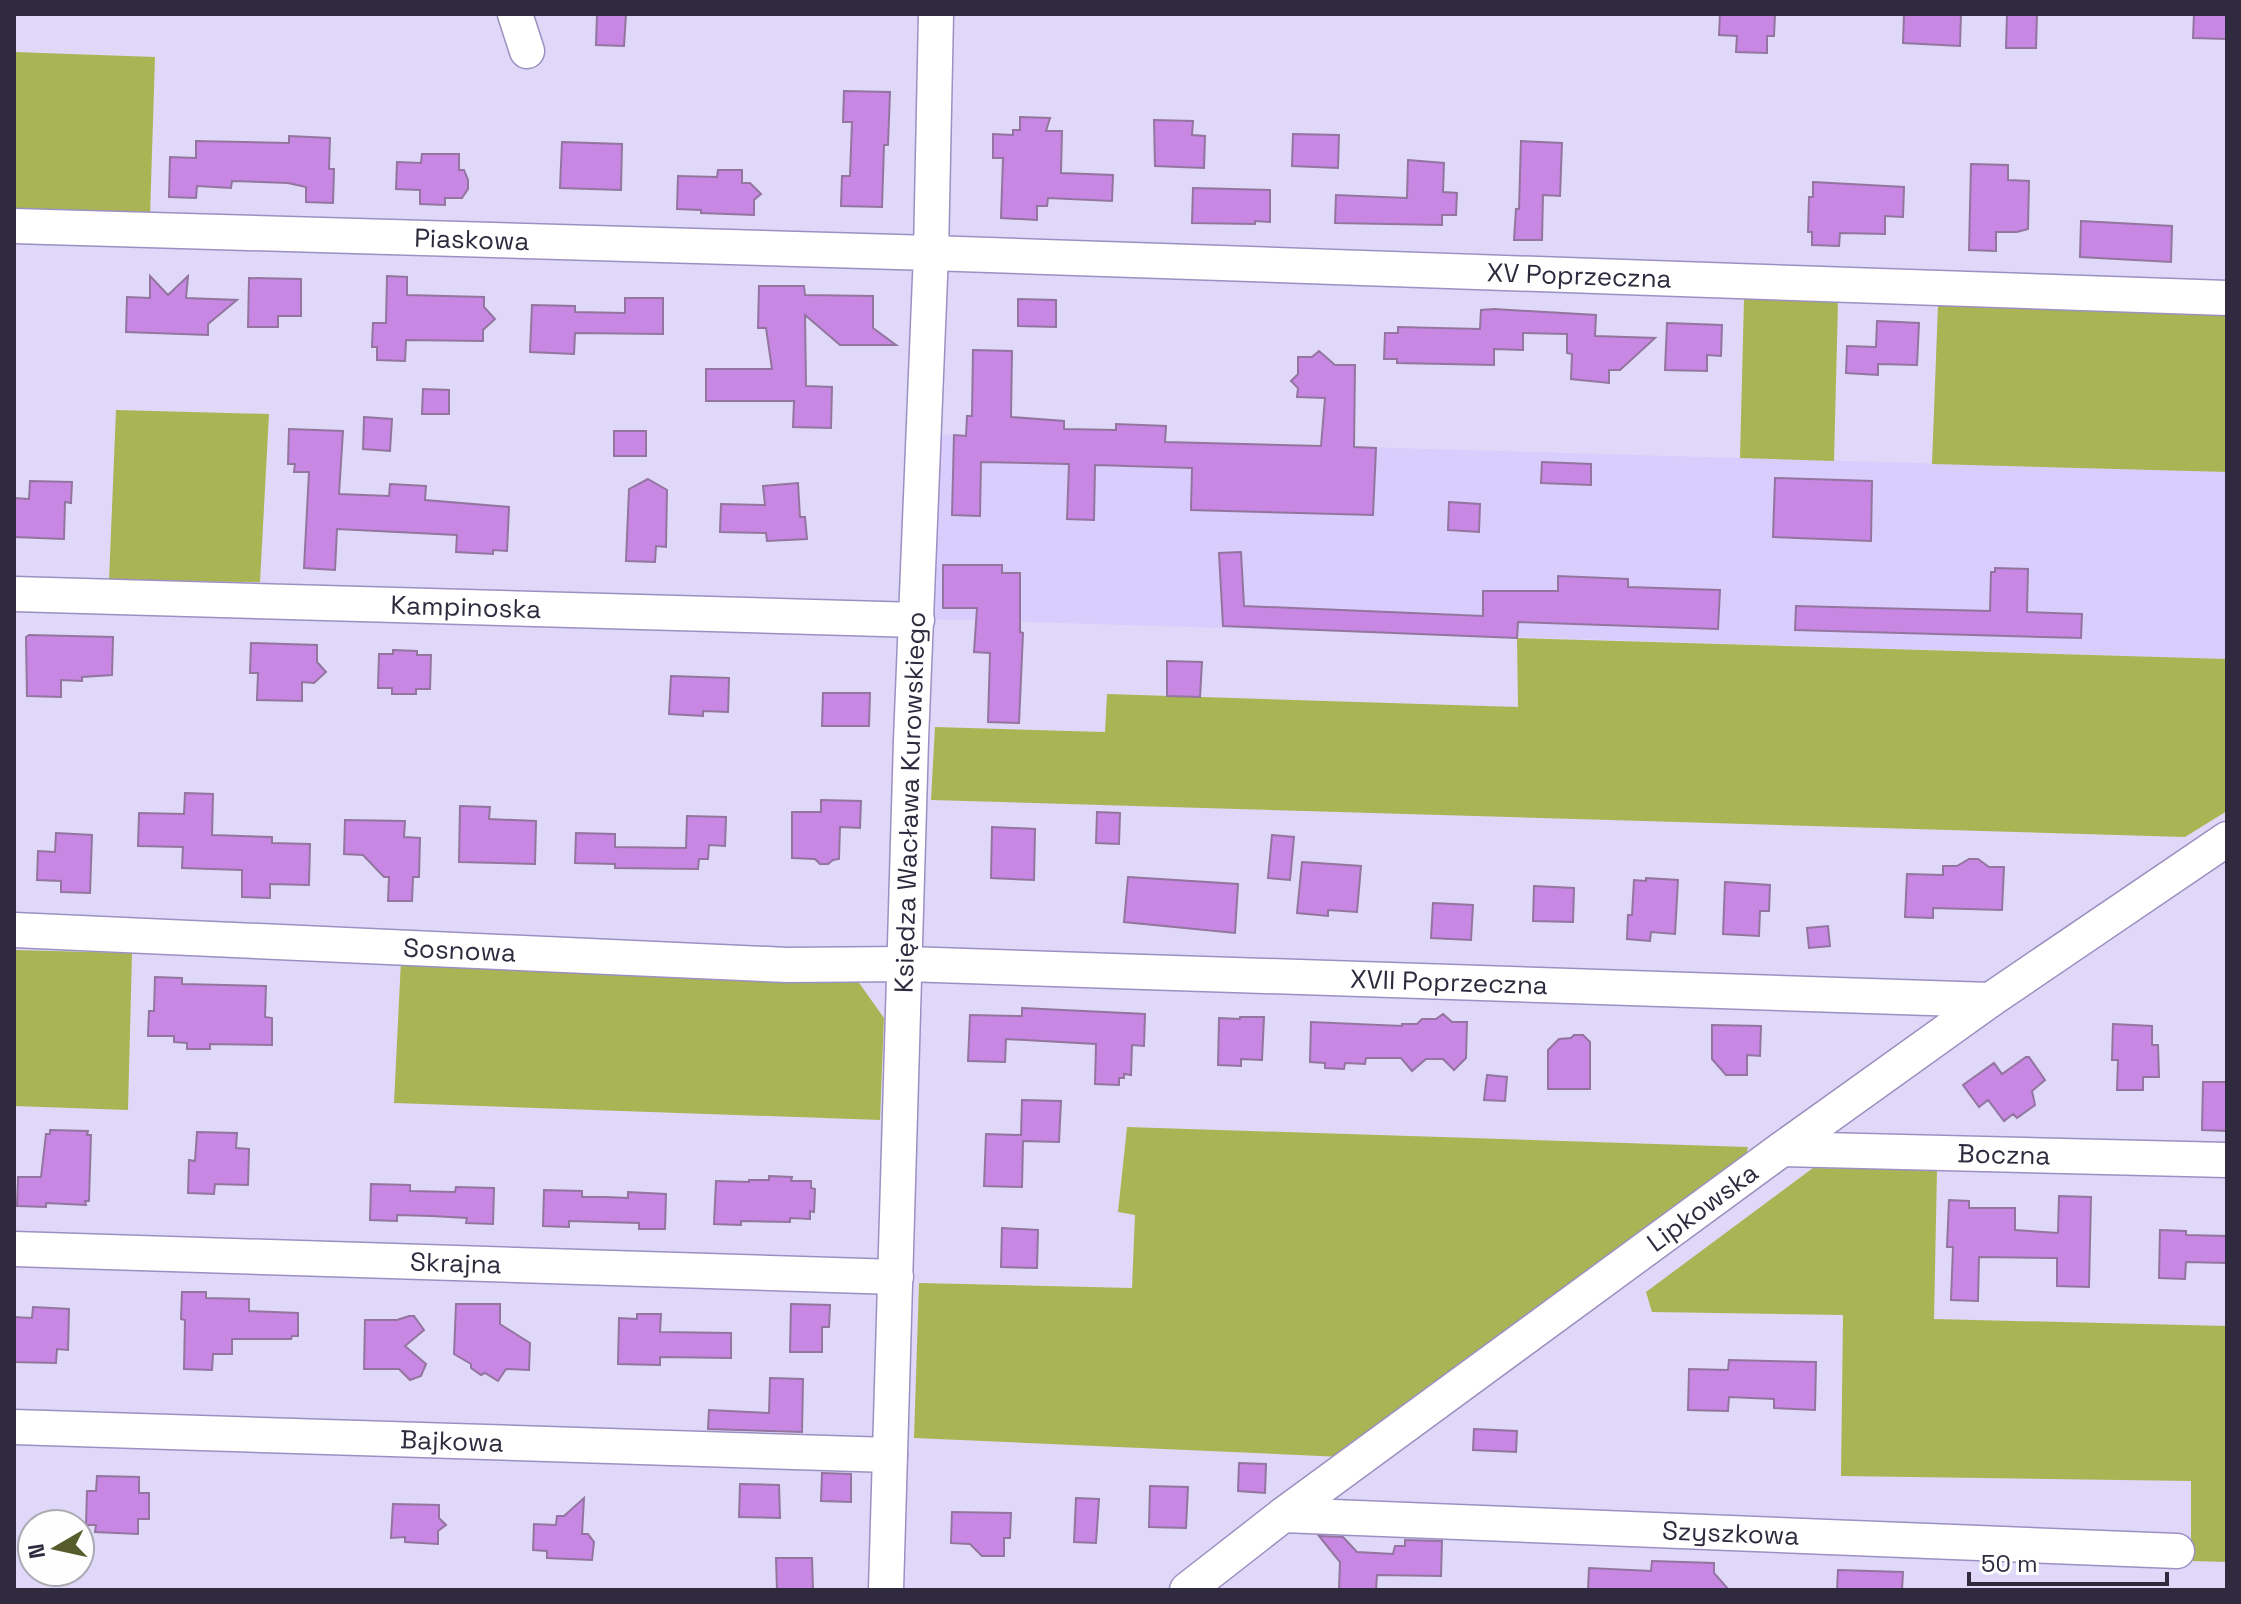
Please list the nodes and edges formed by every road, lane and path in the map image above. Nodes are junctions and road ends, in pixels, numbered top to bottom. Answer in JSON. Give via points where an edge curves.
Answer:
{"nodes":[{"id":1,"x":515,"y":14,"type":"edge"},
{"id":2,"x":936,"y":14,"type":"edge"},
{"id":3,"x":527,"y":51,"type":"dead end"},
{"id":4,"x":14,"y":226,"type":"edge"},
{"id":5,"x":931,"y":253,"type":"junction"},
{"id":6,"x":2227,"y":298,"type":"edge"},
{"id":7,"x":14,"y":594,"type":"edge"},
{"id":8,"x":917,"y":620,"type":"junction"},
{"id":9,"x":2225,"y":841,"type":"edge"},
{"id":10,"x":14,"y":930,"type":"edge"},
{"id":11,"x":906,"y":964,"type":"junction"},
{"id":12,"x":1990,"y":1000,"type":"junction"},
{"id":13,"x":1782,"y":1149,"type":"junction"},
{"id":14,"x":2227,"y":1160,"type":"edge"},
{"id":15,"x":14,"y":1249,"type":"edge"},
{"id":16,"x":896,"y":1277,"type":"junction"},
{"id":17,"x":14,"y":1427,"type":"edge"},
{"id":18,"x":890,"y":1455,"type":"junction"},
{"id":19,"x":1283,"y":1515,"type":"junction"},
{"id":20,"x":2177,"y":1551,"type":"dead end"},
{"id":21,"x":1190,"y":1589,"type":"edge"},
{"id":22,"x":886,"y":1590,"type":"edge"}],
"edges":[{"from":1,"to":3,"type":"street"},
{"from":2,"to":5,"type":"street","name":"Księdza Wacława Kurowskiego"},
{"from":4,"to":5,"type":"street","name":"Piaskowa"},
{"from":5,"to":6,"type":"street","name":"XV Poprzeczna"},
{"from":5,"to":8,"type":"street","name":"Księdza Wacława Kurowskiego"},
{"from":7,"to":8,"type":"street","name":"Kampinoska"},
{"from":8,"to":11,"type":"street","name":"Księdza Wacława Kurowskiego"},
{"from":9,"to":12,"type":"street","name":"Lipkowska"},
{"from":10,"to":11,"type":"street","name":"Sosnowa","via":[[787,965]]},
{"from":11,"to":12,"type":"street","name":"XVII Poprzeczna"},
{"from":11,"to":16,"type":"street","name":"Księdza Wacława Kurowskiego"},
{"from":12,"to":13,"type":"street","name":"Lipkowska"},
{"from":13,"to":14,"type":"street","name":"Boczna"},
{"from":13,"to":19,"type":"street","name":"Lipkowska"},
{"from":15,"to":16,"type":"street","name":"Skrajna"},
{"from":16,"to":18,"type":"street","name":"Księdza Wacława Kurowskiego"},
{"from":17,"to":18,"type":"street","name":"Bajkowa"},
{"from":18,"to":22,"type":"street","name":"Księdza Wacława Kurowskiego"},
{"from":19,"to":20,"type":"street","name":"Szyszkowa"},
{"from":19,"to":21,"type":"street","name":"Lipkowska"}]}
